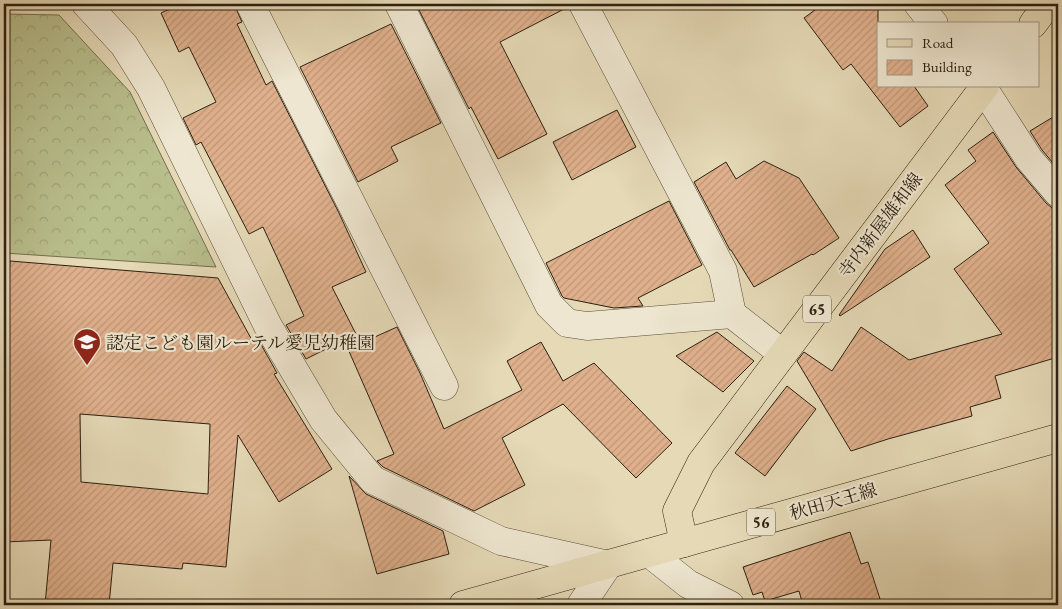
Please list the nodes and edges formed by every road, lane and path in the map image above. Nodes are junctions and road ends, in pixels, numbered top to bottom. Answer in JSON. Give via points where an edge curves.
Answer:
{"nodes":[{"id":1,"x":86,"y":4,"type":"edge"},
{"id":2,"x":250,"y":4,"type":"edge"},
{"id":3,"x":399,"y":4,"type":"edge"},
{"id":4,"x":584,"y":4,"type":"edge"},
{"id":5,"x":918,"y":4,"type":"edge"},
{"id":6,"x":1048,"y":4,"type":"edge"},
{"id":7,"x":932,"y":22,"type":"edge"},
{"id":8,"x":1034,"y":22,"type":"edge"},
{"id":9,"x":982,"y":88,"type":"edge"},
{"id":10,"x":984,"y":88,"type":"edge"},
{"id":11,"x":1058,"y":193,"type":"edge"},
{"id":12,"x":732,"y":314,"type":"junction"},
{"id":13,"x":783,"y":354,"type":"junction"},
{"id":14,"x":444,"y":386,"type":"dead end"},
{"id":15,"x":1058,"y":438,"type":"edge"},
{"id":16,"x":684,"y":543,"type":"junction"},
{"id":17,"x":649,"y":553,"type":"junction"},
{"id":18,"x":608,"y":564,"type":"junction"},
{"id":19,"x":463,"y":605,"type":"edge"},
{"id":20,"x":581,"y":605,"type":"edge"},
{"id":21,"x":730,"y":605,"type":"edge"}],
"edges":[{"from":1,"to":18,"type":"street","via":[[124,45],[151,88],[268,326],[323,419],[372,480],[502,541]]},
{"from":2,"to":14,"type":"street"},
{"from":3,"to":12,"type":"street","via":[[549,305],[567,323],[587,326]]},
{"from":4,"to":12,"type":"street","via":[[723,271]]},
{"from":5,"to":7,"type":"street"},
{"from":6,"to":8,"type":"main road"},
{"from":9,"to":13,"type":"main road","name":"寺内新屋雄和線","number":"65"},
{"from":10,"to":11,"type":"street","via":[[1029,159]]},
{"from":12,"to":13,"type":"street"},
{"from":13,"to":16,"type":"main road","name":"寺内新屋雄和線","number":"65","via":[[701,462],[677,511]]},
{"from":15,"to":16,"type":"main road","name":"秋田天王線","number":"56"},
{"from":16,"to":17,"type":"main road","name":"秋田天王線","number":"56"},
{"from":17,"to":18,"type":"main road","name":"秋田天王線","number":"56"},
{"from":17,"to":21,"type":"street","via":[[688,584]]},
{"from":18,"to":19,"type":"main road","name":"秋田天王線","number":"56"},
{"from":18,"to":20,"type":"street"}]}
